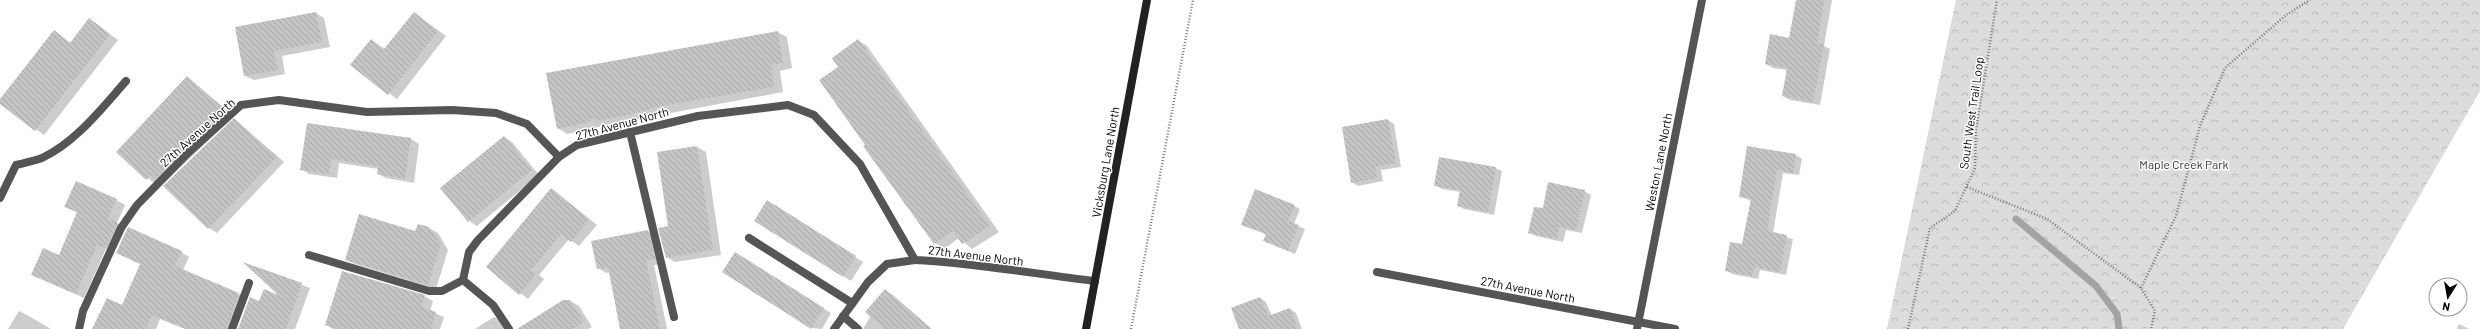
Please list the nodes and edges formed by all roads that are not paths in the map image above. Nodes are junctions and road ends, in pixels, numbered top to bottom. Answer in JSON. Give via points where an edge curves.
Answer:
{"nodes":[{"id":1,"x":1147,"y":0,"type":"edge"},
{"id":2,"x":1702,"y":0,"type":"edge"},
{"id":3,"x":126,"y":81,"type":"dead end"},
{"id":4,"x":630,"y":132,"type":"junction"},
{"id":5,"x":559,"y":157,"type":"junction"},
{"id":6,"x":0,"y":198,"type":"edge"},
{"id":7,"x":749,"y":238,"type":"dead end"},
{"id":8,"x":309,"y":255,"type":"dead end"},
{"id":9,"x":915,"y":260,"type":"junction"},
{"id":10,"x":1377,"y":272,"type":"dead end"},
{"id":11,"x":463,"y":280,"type":"junction"},
{"id":12,"x":1095,"y":281,"type":"junction"},
{"id":13,"x":249,"y":283,"type":"dead end"},
{"id":14,"x":852,"y":303,"type":"junction"},
{"id":15,"x":843,"y":316,"type":"junction"},
{"id":16,"x":674,"y":317,"type":"dead end"},
{"id":17,"x":1638,"y":326,"type":"edge"},
{"id":18,"x":79,"y":329,"type":"edge"},
{"id":19,"x":232,"y":329,"type":"edge"},
{"id":20,"x":509,"y":329,"type":"edge"},
{"id":21,"x":834,"y":329,"type":"edge"},
{"id":22,"x":858,"y":329,"type":"edge"},
{"id":23,"x":1086,"y":329,"type":"edge"},
{"id":24,"x":1675,"y":329,"type":"edge"}],
"edges":[{"from":1,"to":12,"type":"main road","name":"Vicksburg Lane North"},
{"from":2,"to":17,"type":"street","name":"Weston Lane North"},
{"from":3,"to":6,"type":"street","via":[[99,112],[68,140],[42,158],[16,165]]},
{"from":4,"to":5,"type":"street","name":"27th Avenue North","via":[[577,145]]},
{"from":4,"to":9,"type":"street","name":"27th Avenue North","via":[[698,116],[788,105],[814,115],[860,164]]},
{"from":4,"to":16,"type":"street"},
{"from":5,"to":11,"type":"street","via":[[478,240],[469,252]]},
{"from":5,"to":18,"type":"street","name":"27th Avenue North","via":[[527,124],[496,113],[452,110],[367,112],[279,100],[241,105],[136,205],[121,228],[83,311]]},
{"from":7,"to":14,"type":"street"},
{"from":8,"to":11,"type":"street","via":[[429,291],[442,291]]},
{"from":9,"to":12,"type":"street","name":"27th Avenue North","via":[[950,261],[1022,273]]},
{"from":9,"to":14,"type":"street","via":[[887,264],[868,282]]},
{"from":10,"to":17,"type":"street","name":"27th Avenue North"},
{"from":11,"to":20,"type":"street","via":[[492,305]]},
{"from":12,"to":23,"type":"main road","name":"Vicksburg Lane North"},
{"from":13,"to":19,"type":"street"},
{"from":14,"to":15,"type":"street"},
{"from":15,"to":21,"type":"street"},
{"from":15,"to":22,"type":"street"},
{"from":17,"to":24,"type":"street","name":"27th Avenue North"}]}
